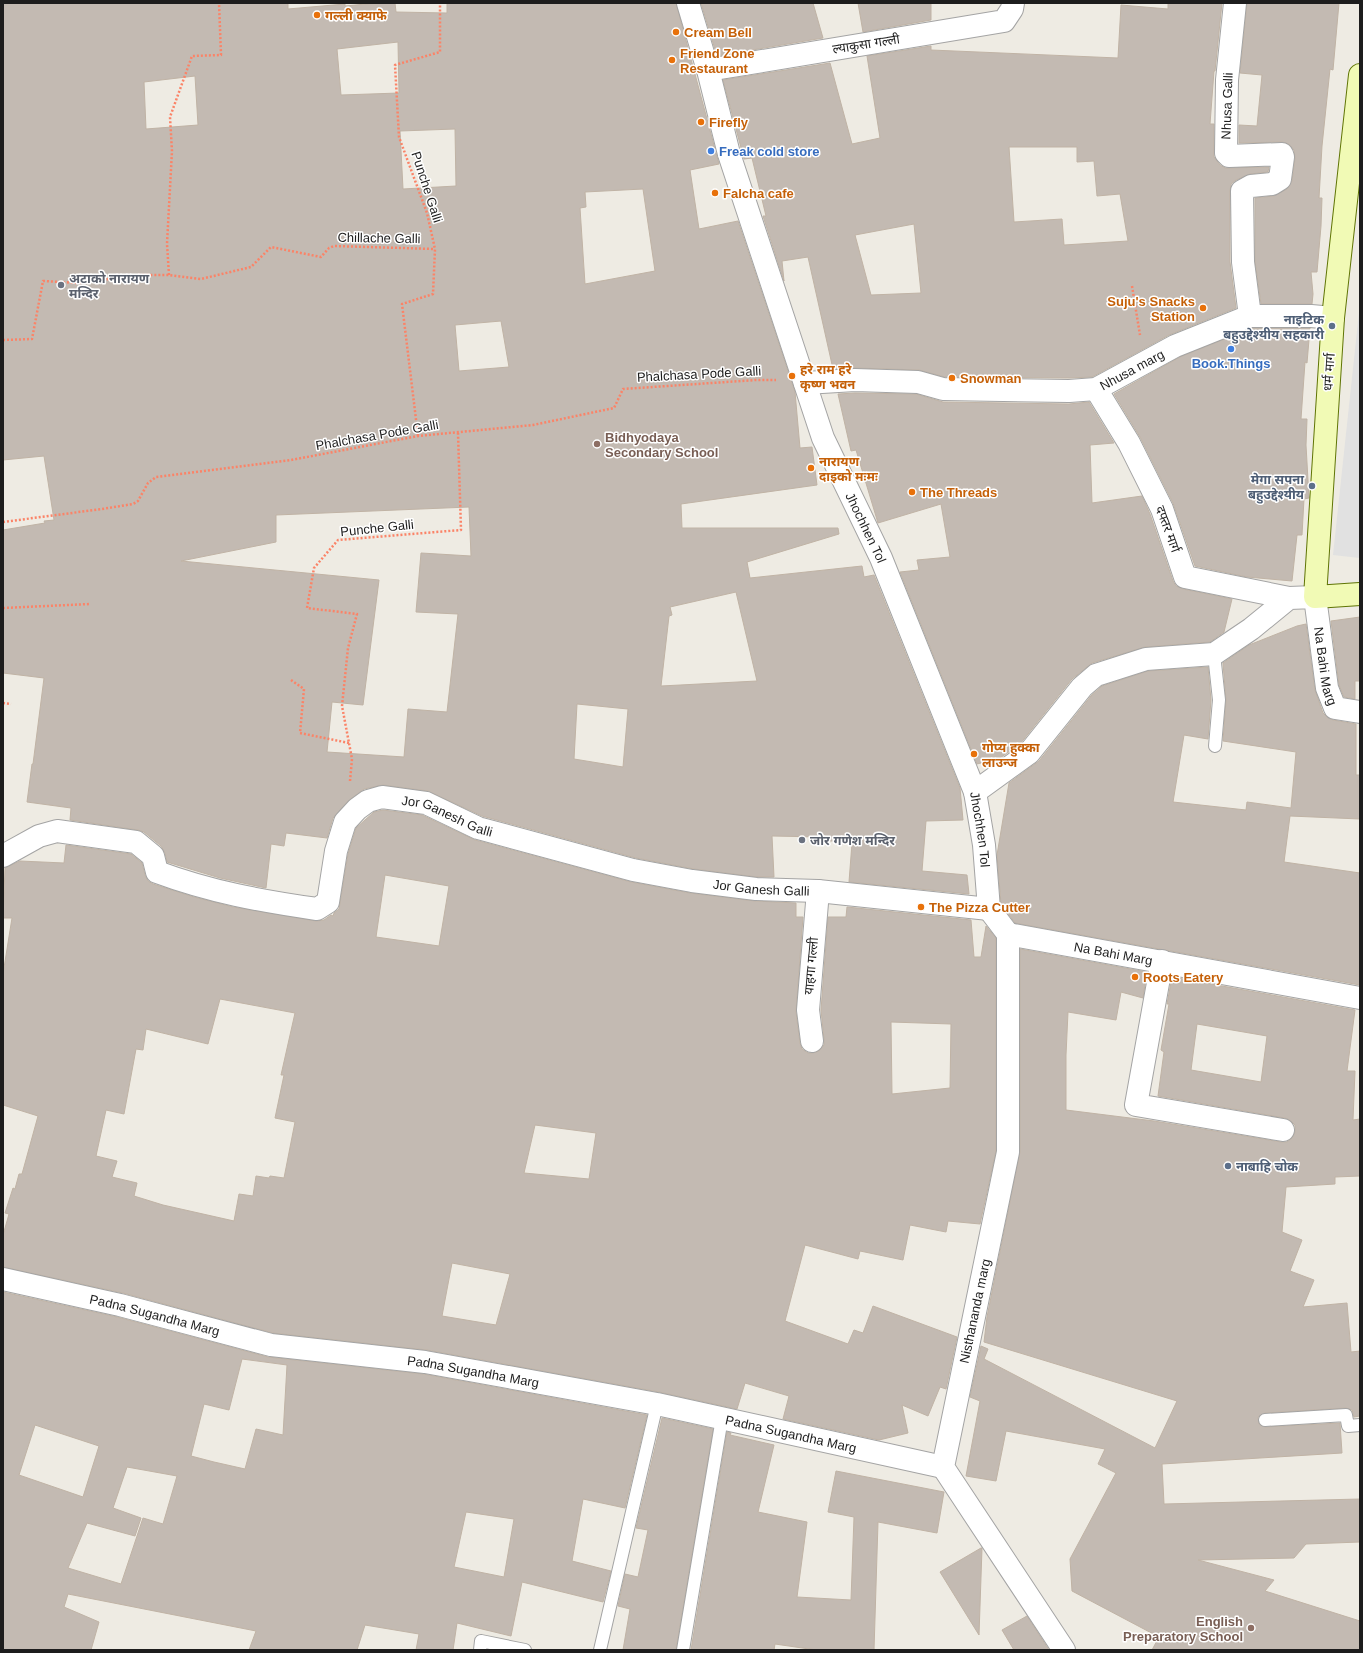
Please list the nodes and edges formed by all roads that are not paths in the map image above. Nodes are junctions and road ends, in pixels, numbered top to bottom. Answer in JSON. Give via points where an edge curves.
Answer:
{"nodes":[{"id":1,"x":688,"y":3,"type":"edge"},
{"id":2,"x":1013,"y":3,"type":"edge"},
{"id":3,"x":1235,"y":3,"type":"edge"},
{"id":4,"x":708,"y":70,"type":"junction"},
{"id":5,"x":1360,"y":75,"type":"edge"},
{"id":6,"x":1250,"y":316,"type":"junction"},
{"id":7,"x":1333,"y":318,"type":"junction"},
{"id":8,"x":805,"y":382,"type":"junction"},
{"id":9,"x":1096,"y":389,"type":"junction"},
{"id":10,"x":1360,"y":594,"type":"edge"},
{"id":11,"x":1315,"y":597,"type":"junction"},
{"id":12,"x":1289,"y":598,"type":"junction"},
{"id":13,"x":1214,"y":654,"type":"junction"},
{"id":14,"x":1360,"y":712,"type":"edge"},
{"id":15,"x":1216,"y":746,"type":"dead end"},
{"id":16,"x":975,"y":792,"type":"junction"},
{"id":17,"x":3,"y":856,"type":"edge"},
{"id":18,"x":818,"y":891,"type":"junction"},
{"id":19,"x":989,"y":910,"type":"junction"},
{"id":20,"x":1008,"y":934,"type":"junction"},
{"id":21,"x":1162,"y":961,"type":"junction"},
{"id":22,"x":1360,"y":998,"type":"edge"},
{"id":23,"x":812,"y":1041,"type":"dead end"},
{"id":24,"x":1283,"y":1130,"type":"dead end"},
{"id":25,"x":3,"y":1279,"type":"edge"},
{"id":26,"x":656,"y":1404,"type":"junction"},
{"id":27,"x":722,"y":1418,"type":"junction"},
{"id":28,"x":1265,"y":1420,"type":"dead end"},
{"id":29,"x":1360,"y":1425,"type":"edge"},
{"id":30,"x":943,"y":1467,"type":"junction"},
{"id":31,"x":480,"y":1650,"type":"edge"},
{"id":32,"x":525,"y":1650,"type":"edge"},
{"id":33,"x":600,"y":1650,"type":"edge"},
{"id":34,"x":683,"y":1650,"type":"edge"},
{"id":35,"x":1064,"y":1650,"type":"edge"}],
"edges":[{"from":1,"to":4,"type":"street","name":"Jhochhen Tol"},
{"from":2,"to":4,"type":"street","name":"ल्याकुसा गल्ली","via":[[1004,21]]},
{"from":3,"to":6,"type":"street","name":"Nhusa Galli","via":[[1227,80],[1226,153],[1229,156],[1282,154],[1283,157],[1280,179],[1272,184],[1251,186],[1242,191],[1243,262]]},
{"from":4,"to":8,"type":"street","name":"Jhochhen Tol","via":[[729,154]]},
{"from":5,"to":7,"type":"street","name":"धर्म मार्ग"},
{"from":6,"to":7,"type":"street","name":"Nhusa marg"},
{"from":6,"to":9,"type":"street","name":"Nhusa marg","via":[[1175,346]]},
{"from":7,"to":11,"type":"street","name":"धर्म मार्ग"},
{"from":8,"to":9,"type":"street","name":"Nhusa marg","via":[[918,382],[943,389]]},
{"from":8,"to":16,"type":"street","name":"Jhochhen Tol","via":[[823,438],[881,558]]},
{"from":9,"to":12,"type":"street","name":"दफ्तर मार्ग","via":[[1129,443],[1162,508],[1185,577]]},
{"from":10,"to":11,"type":"street"},
{"from":11,"to":12,"type":"street"},
{"from":11,"to":14,"type":"street","name":"Na Bahi Marg","via":[[1327,688],[1335,708]]},
{"from":12,"to":13,"type":"street","via":[[1251,629]]},
{"from":13,"to":15,"type":"lane","via":[[1219,700]]},
{"from":13,"to":16,"type":"street","via":[[1146,659],[1096,675],[1082,686],[1029,753]]},
{"from":16,"to":19,"type":"street","name":"Jhochhen Tol","via":[[984,844]]},
{"from":17,"to":18,"type":"street","name":"Jor Ganesh Galli","via":[[39,836],[57,831],[136,842],[153,856],[157,872],[192,885],[253,900],[317,909],[328,902],[336,851],[345,822],[368,801],[382,797],[426,803],[478,828],[633,870],[756,889]]},
{"from":18,"to":19,"type":"street","name":"Jor Ganesh Galli"},
{"from":18,"to":23,"type":"street","name":"याहगा गल्ली","via":[[808,1010]]},
{"from":19,"to":20,"type":"street"},
{"from":20,"to":21,"type":"street","name":"Na Bahi Marg"},
{"from":20,"to":30,"type":"street","name":"Nisthananda marg","via":[[1008,1152]]},
{"from":21,"to":22,"type":"street","name":"Na Bahi Marg"},
{"from":21,"to":24,"type":"street","via":[[1136,1105]]},
{"from":25,"to":26,"type":"street","name":"Padna Sugandha Marg","via":[[120,1305],[271,1345],[425,1362]]},
{"from":26,"to":27,"type":"street","name":"Padna Sugandha Marg"},
{"from":26,"to":33,"type":"lane"},
{"from":27,"to":30,"type":"street","name":"Padna Sugandha Marg"},
{"from":27,"to":34,"type":"lane"},
{"from":28,"to":29,"type":"lane","via":[[1346,1415],[1348,1426]]},
{"from":30,"to":35,"type":"street"},
{"from":31,"to":32,"type":"lane","via":[[481,1641]]}]}
